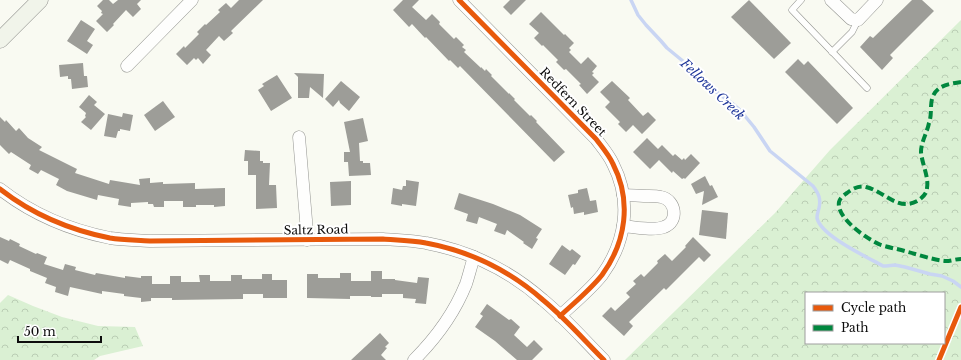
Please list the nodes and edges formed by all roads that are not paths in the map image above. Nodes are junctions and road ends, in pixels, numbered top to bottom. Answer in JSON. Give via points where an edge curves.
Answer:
{"nodes":[{"id":1,"x":40,"y":0,"type":"edge"},
{"id":2,"x":192,"y":0,"type":"edge"},
{"id":3,"x":459,"y":0,"type":"edge"},
{"id":4,"x":801,"y":0,"type":"edge"},
{"id":5,"x":831,"y":0,"type":"edge"},
{"id":6,"x":877,"y":0,"type":"edge"},
{"id":7,"x":858,"y":20,"type":"junction"},
{"id":8,"x":0,"y":40,"type":"edge"},
{"id":9,"x":832,"y":52,"type":"junction"},
{"id":10,"x":127,"y":66,"type":"dead end"},
{"id":11,"x":867,"y":88,"type":"dead end"},
{"id":12,"x":299,"y":138,"type":"dead end"},
{"id":13,"x":0,"y":190,"type":"edge"},
{"id":14,"x":623,"y":195,"type":"junction"},
{"id":15,"x":623,"y":226,"type":"junction"},
{"id":16,"x":307,"y":240,"type":"junction"},
{"id":17,"x":474,"y":257,"type":"junction"},
{"id":18,"x":560,"y":316,"type":"junction"},
{"id":19,"x":414,"y":360,"type":"edge"},
{"id":20,"x":604,"y":360,"type":"edge"}],
"edges":[{"from":1,"to":8,"type":"street"},
{"from":2,"to":10,"type":"street"},
{"from":3,"to":14,"type":"street","name":"Redfern Street","via":[[596,139],[613,163]]},
{"from":4,"to":9,"type":"lane","via":[[792,10]]},
{"from":5,"to":7,"type":"street","via":[[851,19]]},
{"from":6,"to":7,"type":"street"},
{"from":7,"to":9,"type":"lane","via":[[852,32]]},
{"from":9,"to":11,"type":"lane"},
{"from":12,"to":16,"type":"street"},
{"from":13,"to":16,"type":"street","name":"Saltz Road","via":[[54,221],[110,238],[150,241]]},
{"from":14,"to":15,"type":"street","name":"Redfern Street"},
{"from":14,"to":15,"type":"street","via":[[661,197],[672,204],[674,213],[670,222],[663,228]]},
{"from":15,"to":18,"type":"street","name":"Redfern Street","via":[[618,246],[601,276]]},
{"from":16,"to":17,"type":"street","name":"Saltz Road","via":[[406,240],[441,246]]},
{"from":17,"to":18,"type":"street","name":"Saltz Road","via":[[520,282]]},
{"from":17,"to":19,"type":"street","via":[[458,303],[434,339]]},
{"from":18,"to":20,"type":"street","name":"Saltz Road"}]}
